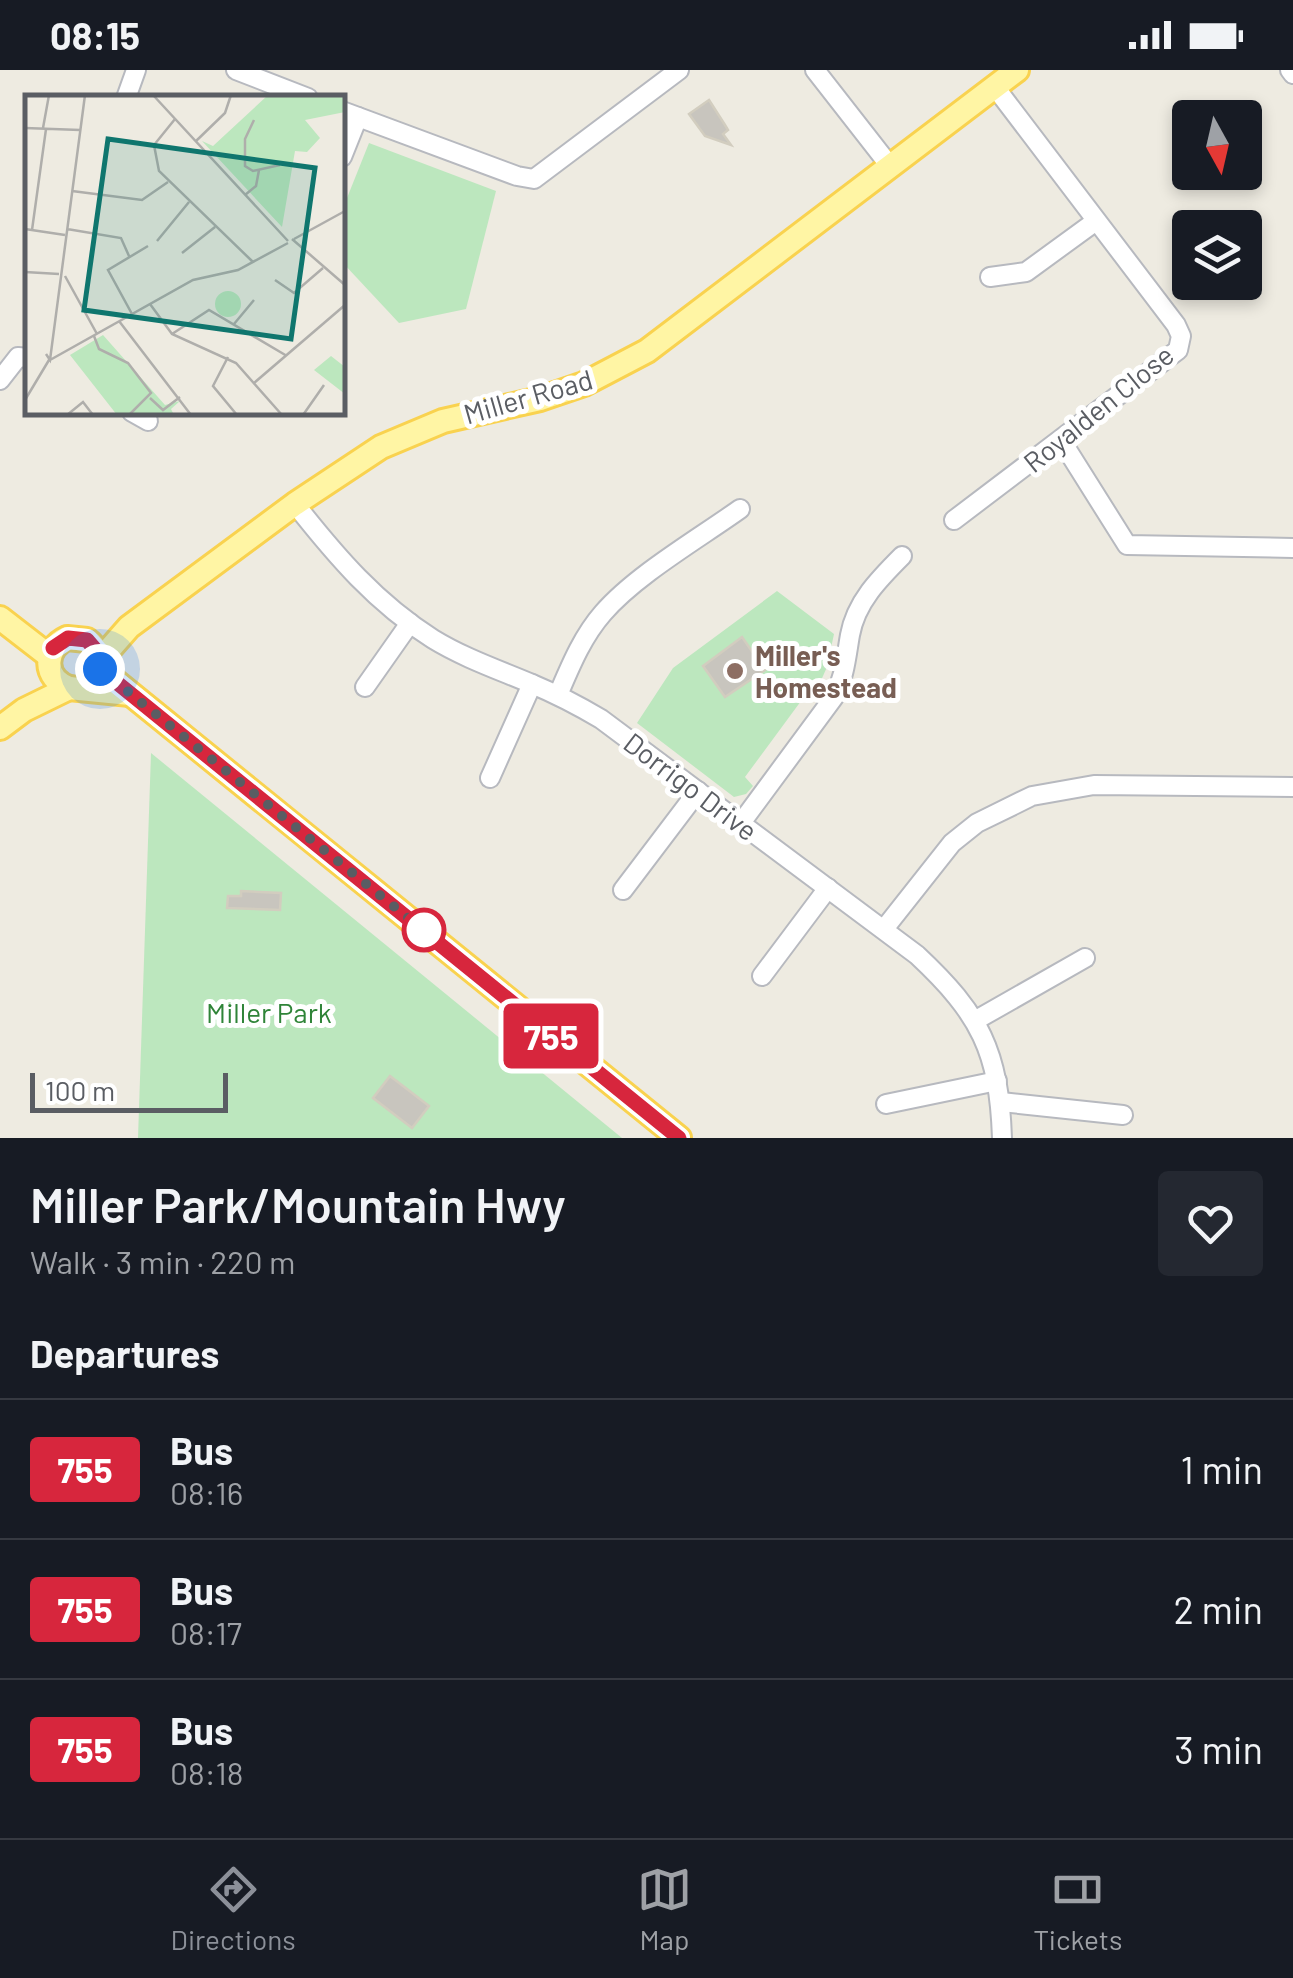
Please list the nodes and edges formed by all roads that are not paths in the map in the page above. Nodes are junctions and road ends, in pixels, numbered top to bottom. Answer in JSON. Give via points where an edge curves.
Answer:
{"nodes":[{"id":1,"x":136,"y":70,"type":"edge"},
{"id":2,"x":236,"y":70,"type":"edge"},
{"id":3,"x":679,"y":70,"type":"edge"},
{"id":4,"x":815,"y":70,"type":"edge"},
{"id":5,"x":1017,"y":70,"type":"edge"},
{"id":6,"x":995,"y":87,"type":"junction"},
{"id":7,"x":127,"y":95,"type":"edge"},
{"id":8,"x":300,"y":95,"type":"edge"},
{"id":9,"x":350,"y":114,"type":"edge"},
{"id":10,"x":345,"y":141,"type":"edge"},
{"id":11,"x":890,"y":166,"type":"junction"},
{"id":12,"x":1096,"y":220,"type":"junction"},
{"id":13,"x":990,"y":277,"type":"dead end"},
{"id":14,"x":25,"y":357,"type":"edge"},
{"id":15,"x":0,"y":380,"type":"edge"},
{"id":16,"x":1061,"y":440,"type":"junction"},
{"id":17,"x":295,"y":504,"type":"junction"},
{"id":18,"x":740,"y":509,"type":"dead end"},
{"id":19,"x":954,"y":520,"type":"dead end"},
{"id":20,"x":1293,"y":548,"type":"edge"},
{"id":21,"x":902,"y":556,"type":"dead end"},
{"id":22,"x":4,"y":620,"type":"edge"},
{"id":23,"x":410,"y":623,"type":"junction"},
{"id":24,"x":123,"y":632,"type":"junction"},
{"id":25,"x":87,"y":640,"type":"junction"},
{"id":26,"x":52,"y":654,"type":"junction"},
{"id":27,"x":100,"y":665,"type":"junction"},
{"id":28,"x":532,"y":684,"type":"junction"},
{"id":29,"x":365,"y":687,"type":"dead end"},
{"id":30,"x":75,"y":688,"type":"junction"},
{"id":31,"x":130,"y":694,"type":"junction"},
{"id":32,"x":558,"y":696,"type":"junction"},
{"id":33,"x":24,"y":710,"type":"junction"},
{"id":34,"x":0,"y":728,"type":"edge"},
{"id":35,"x":490,"y":778,"type":"dead end"},
{"id":36,"x":1293,"y":787,"type":"edge"},
{"id":37,"x":698,"y":791,"type":"junction"},
{"id":38,"x":741,"y":823,"type":"junction"},
{"id":39,"x":828,"y":888,"type":"junction"},
{"id":40,"x":623,"y":890,"type":"dead end"},
{"id":41,"x":884,"y":930,"type":"junction"},
{"id":42,"x":1085,"y":958,"type":"dead end"},
{"id":43,"x":762,"y":976,"type":"dead end"},
{"id":44,"x":976,"y":1020,"type":"junction"},
{"id":45,"x":997,"y":1081,"type":"junction"},
{"id":46,"x":1001,"y":1102,"type":"junction"},
{"id":47,"x":886,"y":1104,"type":"dead end"},
{"id":48,"x":1123,"y":1115,"type":"dead end"},
{"id":49,"x":679,"y":1138,"type":"edge"},
{"id":50,"x":1002,"y":1138,"type":"edge"}],
"edges":[{"from":1,"to":7,"type":"street"},
{"from":2,"to":8,"type":"street"},
{"from":3,"to":9,"type":"street","via":[[534,179]]},
{"from":4,"to":11,"type":"street"},
{"from":5,"to":6,"type":"main road","name":"Miller Road"},
{"from":6,"to":11,"type":"main road","name":"Miller Road"},
{"from":6,"to":12,"type":"street","name":"Royalden Close"},
{"from":9,"to":10,"type":"street"},
{"from":11,"to":17,"type":"main road","name":"Miller Road","via":[[647,351],[584,384],[411,433]]},
{"from":12,"to":13,"type":"street","via":[[1026,272]]},
{"from":12,"to":16,"type":"street","name":"Royalden Close","via":[[1181,336],[1178,350]]},
{"from":14,"to":15,"type":"street","via":[[18,356]]},
{"from":16,"to":19,"type":"street","name":"Royalden Close"},
{"from":16,"to":20,"type":"street","via":[[1127,545]]},
{"from":17,"to":23,"type":"street","name":"Dorrigo Drive","via":[[343,565]]},
{"from":17,"to":24,"type":"main road","name":"Miller Road"},
{"from":18,"to":32,"type":"street","via":[[604,611]]},
{"from":21,"to":38,"type":"street","via":[[858,611],[834,697]]},
{"from":22,"to":26,"type":"main road"},
{"from":23,"to":28,"type":"street","name":"Dorrigo Drive"},
{"from":23,"to":29,"type":"street"},
{"from":24,"to":25,"type":"main road","name":"Miller Road"},
{"from":24,"to":27,"type":"main road","name":"Miller Road"},
{"from":25,"to":26,"type":"main road","via":[[79,637]]},
{"from":25,"to":27,"type":"main road"},
{"from":26,"to":30,"type":"main road","via":[[51,676]]},
{"from":26,"to":33,"type":"main road"},
{"from":27,"to":30,"type":"main road","via":[[96,678]]},
{"from":27,"to":31,"type":"main road"},
{"from":28,"to":32,"type":"street","name":"Dorrigo Drive"},
{"from":28,"to":35,"type":"street"},
{"from":30,"to":31,"type":"main road"},
{"from":30,"to":33,"type":"main road"},
{"from":31,"to":49,"type":"main road"},
{"from":32,"to":37,"type":"street","name":"Dorrigo Drive","via":[[602,719]]},
{"from":33,"to":34,"type":"main road"},
{"from":36,"to":41,"type":"street","via":[[1094,785],[1032,796],[952,843]]},
{"from":37,"to":38,"type":"street","name":"Dorrigo Drive"},
{"from":37,"to":40,"type":"street"},
{"from":38,"to":39,"type":"street","name":"Dorrigo Drive"},
{"from":39,"to":41,"type":"street","name":"Dorrigo Drive"},
{"from":39,"to":43,"type":"street"},
{"from":41,"to":44,"type":"street","name":"Dorrigo Drive","via":[[953,989]]},
{"from":42,"to":44,"type":"street"},
{"from":44,"to":45,"type":"street","name":"Dorrigo Drive"},
{"from":45,"to":46,"type":"street","name":"Dorrigo Drive"},
{"from":45,"to":47,"type":"street"},
{"from":46,"to":48,"type":"street"},
{"from":46,"to":50,"type":"street","name":"Dorrigo Drive"}]}
